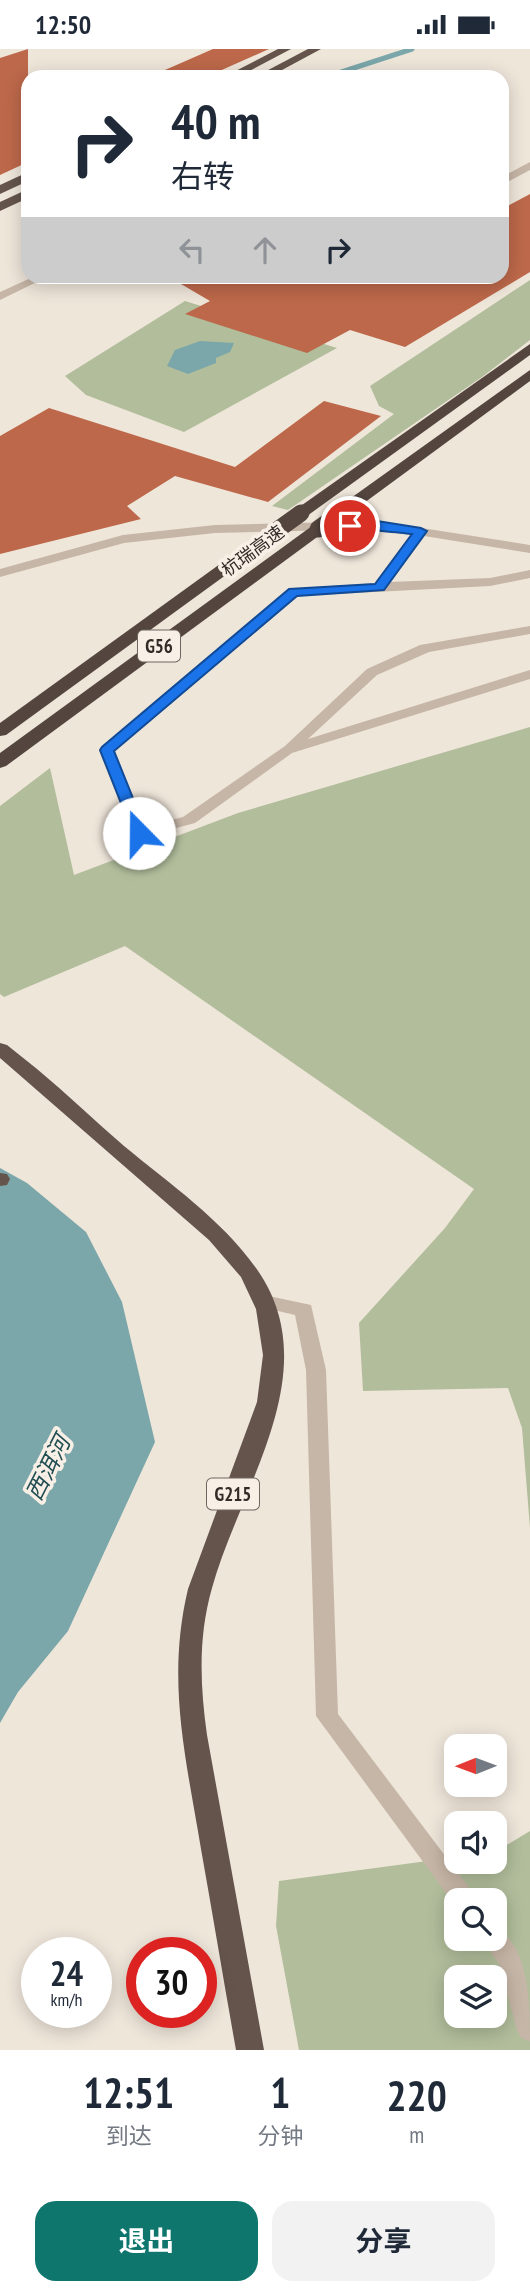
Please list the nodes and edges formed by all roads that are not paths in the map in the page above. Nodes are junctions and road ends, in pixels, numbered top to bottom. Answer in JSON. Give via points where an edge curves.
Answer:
{"nodes":[{"id":1,"x":286,"y":49,"type":"edge"},
{"id":2,"x":316,"y":49,"type":"edge"},
{"id":3,"x":243,"y":70,"type":"edge"},
{"id":4,"x":274,"y":70,"type":"edge"},
{"id":5,"x":530,"y":165,"type":"edge"},
{"id":6,"x":509,"y":178,"type":"edge"},
{"id":7,"x":21,"y":180,"type":"edge"},
{"id":8,"x":0,"y":190,"type":"edge"},
{"id":9,"x":21,"y":198,"type":"edge"},
{"id":10,"x":0,"y":207,"type":"edge"},
{"id":11,"x":26,"y":284,"type":"edge"},
{"id":12,"x":0,"y":296,"type":"edge"},
{"id":13,"x":530,"y":348,"type":"edge"},
{"id":14,"x":530,"y":374,"type":"edge"},
{"id":15,"x":421,"y":531,"type":"junction"},
{"id":16,"x":530,"y":549,"type":"edge"},
{"id":17,"x":0,"y":573,"type":"edge"},
{"id":18,"x":530,"y":574,"type":"edge"},
{"id":19,"x":379,"y":587,"type":"junction"},
{"id":20,"x":530,"y":631,"type":"edge"},
{"id":21,"x":530,"y":674,"type":"edge"},
{"id":22,"x":0,"y":730,"type":"edge"},
{"id":23,"x":287,"y":750,"type":"junction"},
{"id":24,"x":0,"y":762,"type":"edge"},
{"id":25,"x":0,"y":1049,"type":"edge"},
{"id":26,"x":264,"y":1301,"type":"junction"},
{"id":27,"x":455,"y":1888,"type":"edge"},
{"id":28,"x":503,"y":1951,"type":"edge"},
{"id":29,"x":530,"y":2030,"type":"edge"},
{"id":30,"x":250,"y":2050,"type":"edge"}],
"edges":[{"from":1,"to":3,"type":"highway"},
{"from":2,"to":4,"type":"highway"},
{"from":5,"to":6,"type":"street"},
{"from":7,"to":8,"type":"highway"},
{"from":9,"to":10,"type":"highway"},
{"from":11,"to":12,"type":"street"},
{"from":13,"to":22,"type":"highway","name":"杭瑞高速","number":"G56","bridge":true},
{"from":14,"to":24,"type":"highway","name":"杭瑞高速","number":"G56","bridge":true},
{"from":15,"to":16,"type":"street"},
{"from":15,"to":17,"type":"street","via":[[377,525],[215,529],[123,539]]},
{"from":15,"to":19,"type":"street"},
{"from":18,"to":19,"type":"street","via":[[490,582]]},
{"from":19,"to":23,"type":"street","via":[[293,592],[107,750],[139,833],[189,820]]},
{"from":20,"to":23,"type":"street","via":[[425,648],[372,672]]},
{"from":21,"to":23,"type":"street"},
{"from":25,"to":26,"type":"highway","number":"G215","via":[[223,1241]]},
{"from":26,"to":27,"type":"street","via":[[304,1310],[316,1370],[327,1716]]},
{"from":26,"to":30,"type":"highway","number":"G215","via":[[274,1342],[272,1382],[263,1418],[214,1541],[195,1605],[189,1652],[199,1757]]},
{"from":28,"to":29,"type":"street","via":[[510,1960]]}]}
